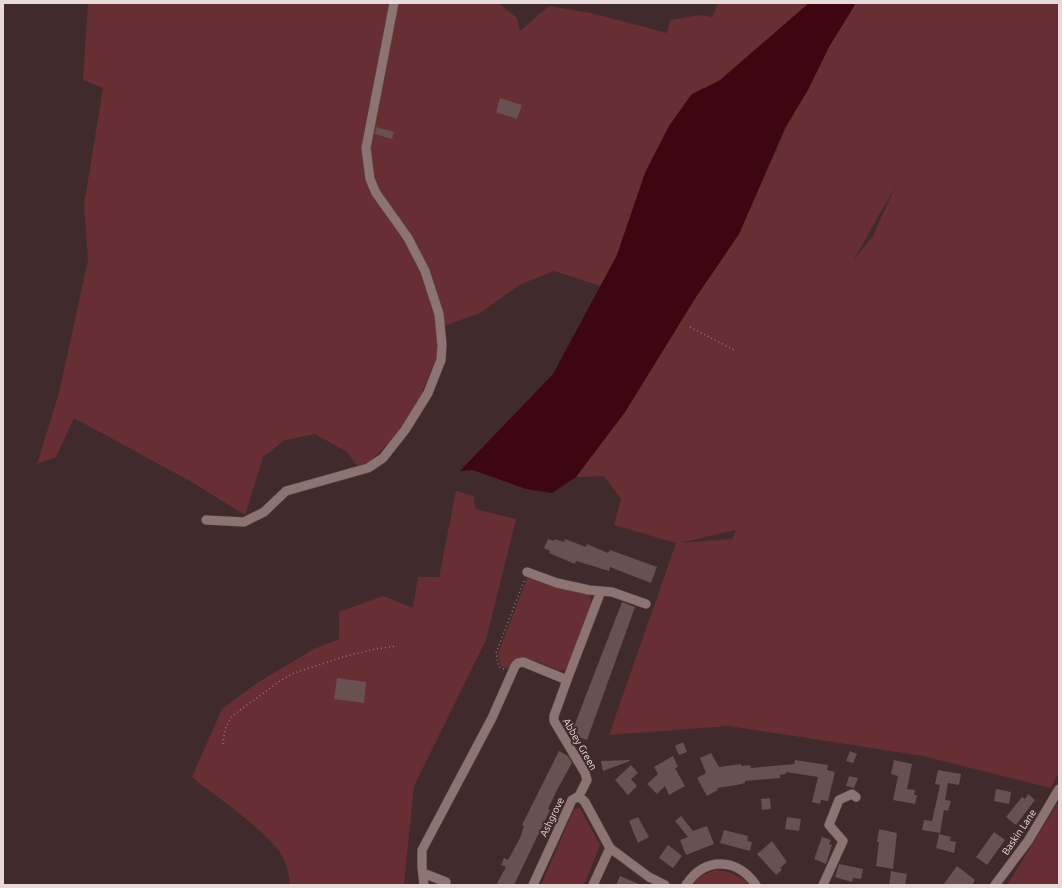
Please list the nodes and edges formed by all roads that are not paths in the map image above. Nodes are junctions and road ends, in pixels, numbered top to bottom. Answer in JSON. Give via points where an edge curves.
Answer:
{"nodes":[{"id":1,"x":394,"y":3,"type":"edge"},
{"id":2,"x":206,"y":520,"type":"dead end"},
{"id":3,"x":527,"y":572,"type":"road end"},
{"id":4,"x":601,"y":591,"type":"junction"},
{"id":5,"x":646,"y":604,"type":"dead end"},
{"id":6,"x":567,"y":680,"type":"junction"},
{"id":7,"x":1059,"y":789,"type":"edge"},
{"id":8,"x":579,"y":796,"type":"junction"},
{"id":9,"x":856,"y":797,"type":"dead end"},
{"id":10,"x":610,"y":848,"type":"junction"},
{"id":11,"x":423,"y":873,"type":"junction"},
{"id":12,"x":446,"y":882,"type":"dead end"},
{"id":13,"x":424,"y":885,"type":"edge"},
{"id":14,"x":533,"y":885,"type":"edge"},
{"id":15,"x":593,"y":885,"type":"edge"},
{"id":16,"x":665,"y":885,"type":"edge"},
{"id":17,"x":686,"y":885,"type":"edge"},
{"id":18,"x":756,"y":885,"type":"edge"},
{"id":19,"x":823,"y":885,"type":"edge"},
{"id":20,"x":995,"y":885,"type":"edge"}],
"edges":[{"from":1,"to":2,"type":"street","via":[[366,148],[367,166],[376,193],[408,238],[425,271],[438,314],[442,345],[440,360],[428,393],[405,430],[383,458],[362,470],[286,491],[264,512],[244,522]]},
{"from":3,"to":4,"type":"street","via":[[557,583]]},
{"from":4,"to":5,"type":"street","via":[[612,592]]},
{"from":4,"to":6,"type":"street","name":"Abbey Green"},
{"from":6,"to":8,"type":"street","name":"Abbey Green","via":[[554,721],[585,773],[587,780]]},
{"from":6,"to":11,"type":"street","via":[[523,662],[518,663],[422,850]]},
{"from":7,"to":20,"type":"street","name":"Baskin Lane","via":[[1028,841]]},
{"from":8,"to":10,"type":"street","name":"Ashgrove","via":[[586,802]]},
{"from":8,"to":14,"type":"street","name":"Ashgrove","via":[[572,800]]},
{"from":9,"to":19,"type":"street","via":[[852,794],[840,800],[829,825],[843,841]]},
{"from":10,"to":15,"type":"street"},
{"from":10,"to":16,"type":"street","name":"Ashgrove","via":[[649,877]]},
{"from":11,"to":12,"type":"street"},
{"from":11,"to":13,"type":"street"},
{"from":17,"to":18,"type":"street","via":[[691,877],[705,867],[717,864],[730,865],[748,874]]}]}
